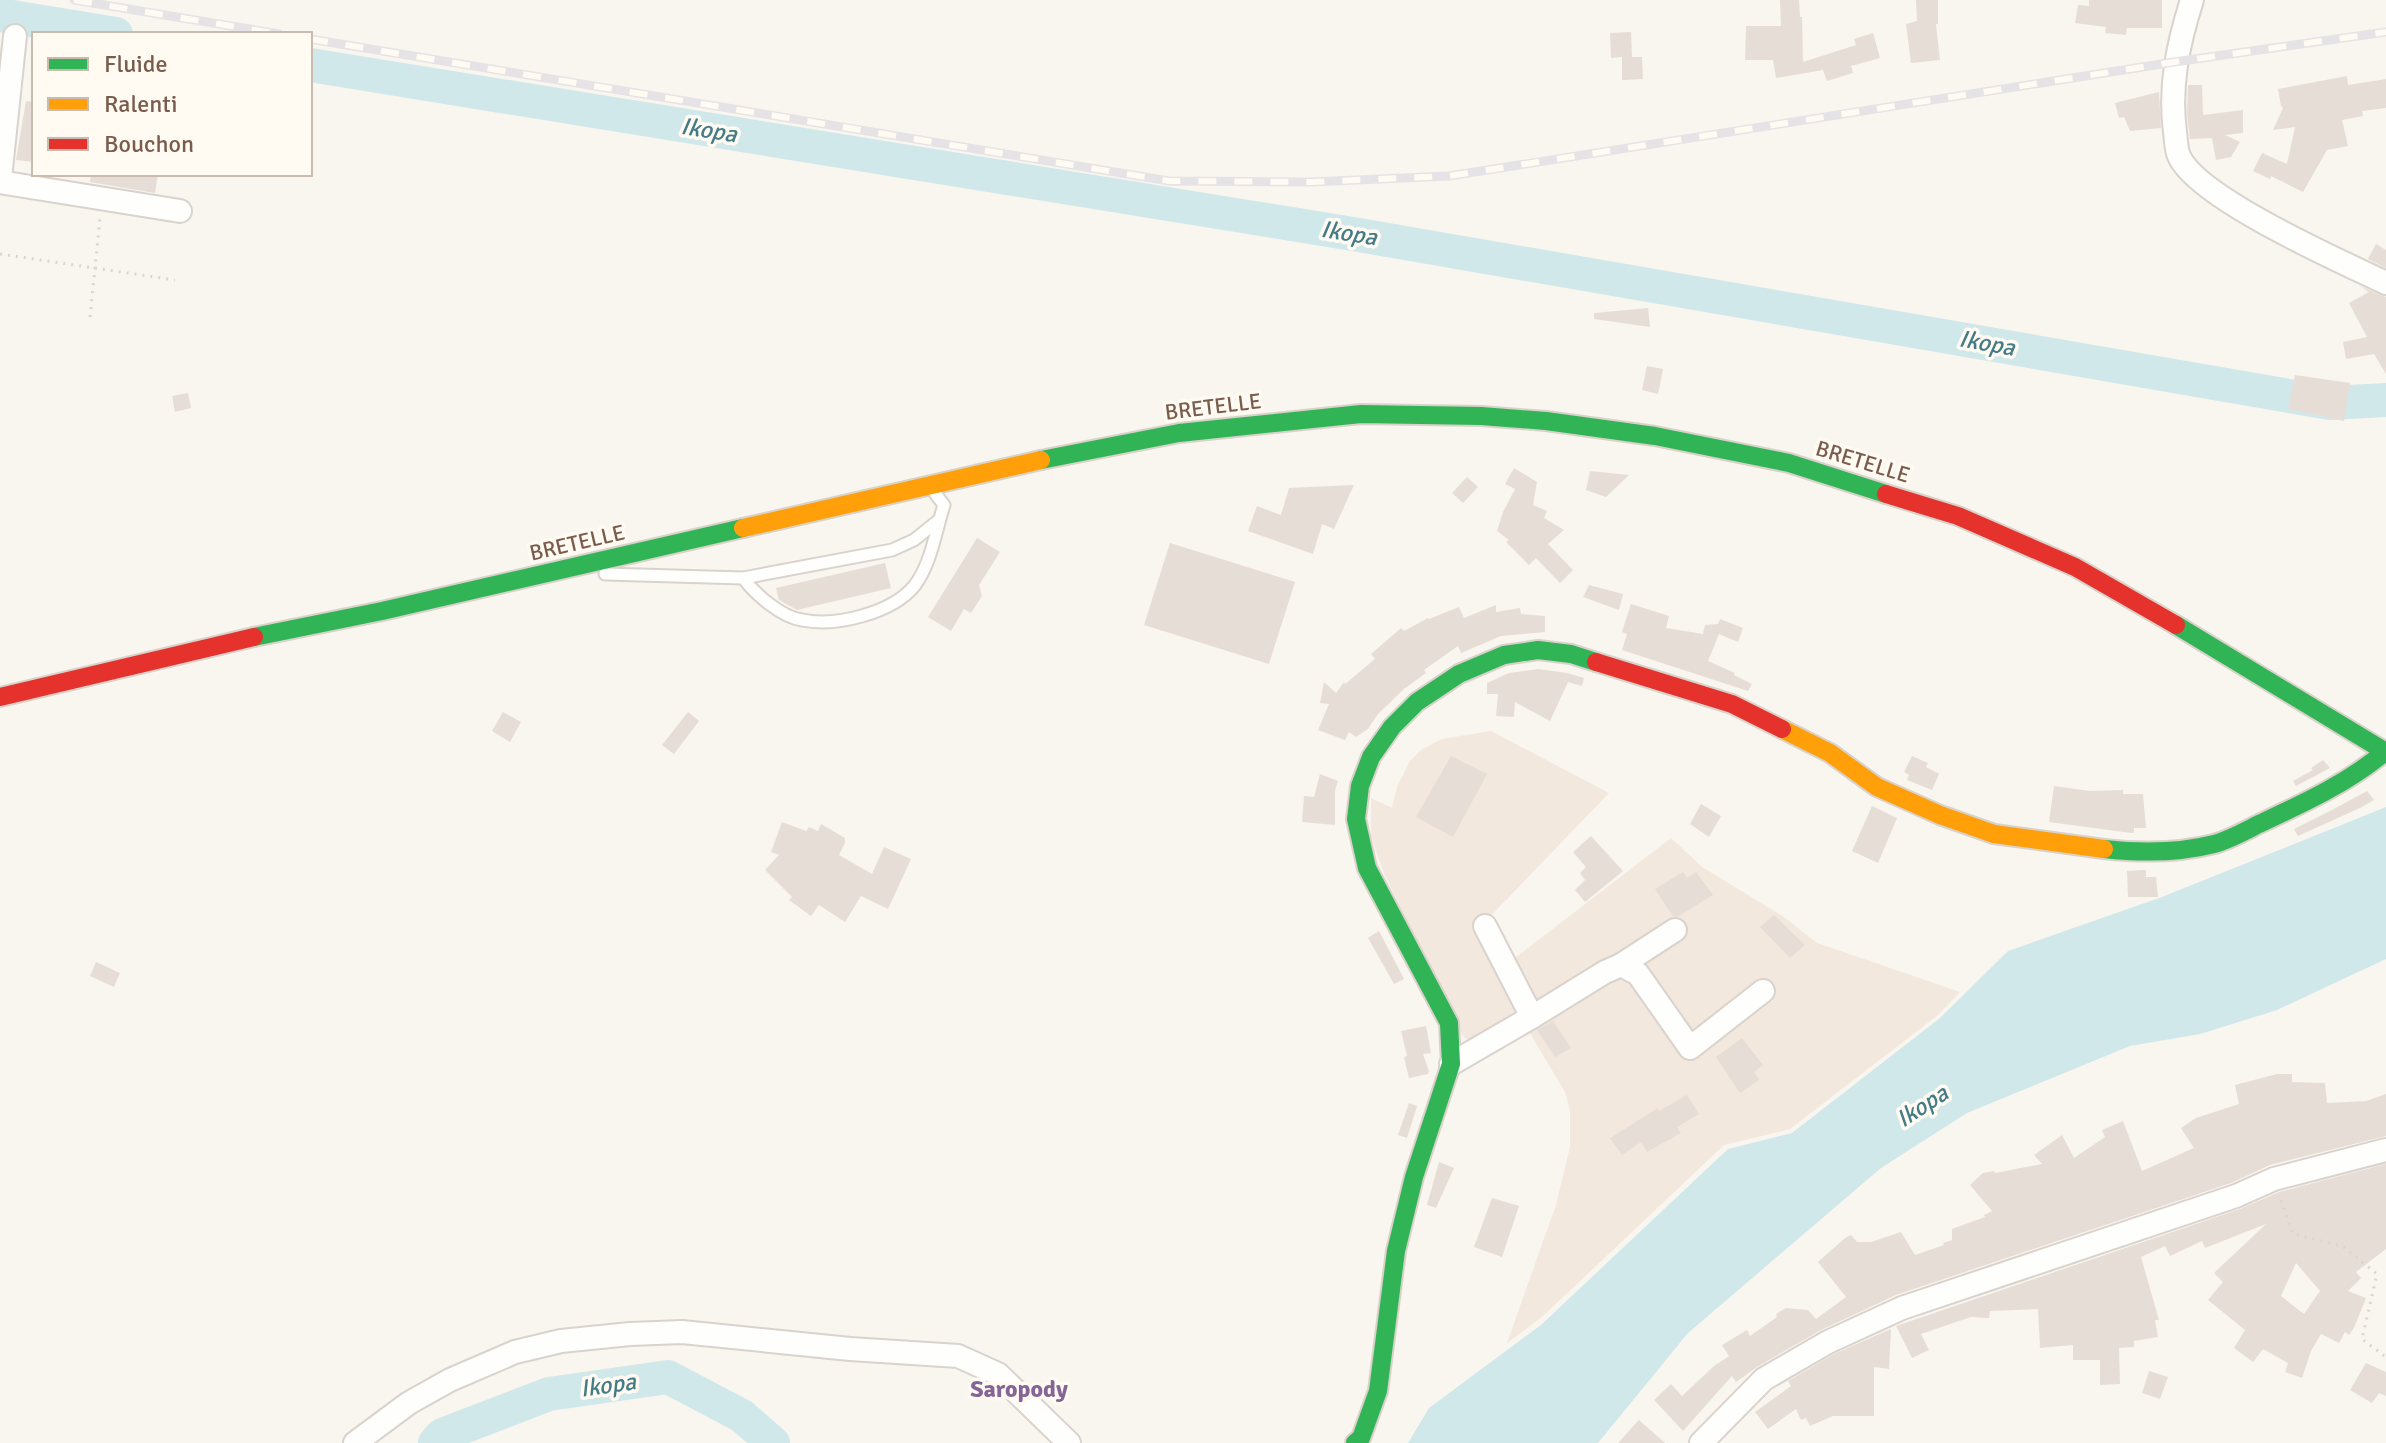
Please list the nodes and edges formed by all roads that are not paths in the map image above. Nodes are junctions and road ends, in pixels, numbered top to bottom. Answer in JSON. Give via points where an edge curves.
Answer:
{"nodes":[{"id":1,"x":2192,"y":0,"type":"edge"},
{"id":2,"x":16,"y":37,"type":"edge"},
{"id":3,"x":0,"y":180,"type":"edge"},
{"id":4,"x":180,"y":211,"type":"dead end"},
{"id":5,"x":2386,"y":283,"type":"edge"},
{"id":6,"x":929,"y":486,"type":"junction"},
{"id":7,"x":939,"y":519,"type":"junction"},
{"id":8,"x":553,"y":572,"type":"junction"},
{"id":9,"x":743,"y":578,"type":"junction"},
{"id":10,"x":0,"y":697,"type":"edge"},
{"id":11,"x":2386,"y":751,"type":"edge"},
{"id":12,"x":1485,"y":926,"type":"dead end"},
{"id":13,"x":1675,"y":930,"type":"dead end"},
{"id":14,"x":1621,"y":965,"type":"junction"},
{"id":15,"x":1763,"y":991,"type":"dead end"},
{"id":16,"x":1532,"y":1017,"type":"junction"},
{"id":17,"x":1451,"y":1064,"type":"junction"},
{"id":18,"x":2386,"y":1150,"type":"edge"},
{"id":19,"x":355,"y":1443,"type":"edge"},
{"id":20,"x":1069,"y":1443,"type":"edge"},
{"id":21,"x":1355,"y":1443,"type":"edge"},
{"id":22,"x":1701,"y":1443,"type":"edge"}],
"edges":[{"from":1,"to":5,"type":"street","via":[[2174,62],[2173,119],[2179,156],[2215,193],[2303,244]]},
{"from":2,"to":3,"type":"street"},
{"from":3,"to":4,"type":"street"},
{"from":6,"to":7,"type":"lane","via":[[944,505]]},
{"from":6,"to":8,"type":"main road","name":"BRETELLE"},
{"from":6,"to":11,"type":"main road","name":"BRETELLE","via":[[1179,433],[1361,414],[1481,416],[1655,436],[1829,474],[1958,516],[2036,549],[2113,587]]},
{"from":7,"to":9,"type":"lane","via":[[892,550]]},
{"from":7,"to":9,"type":"lane","via":[[923,573],[913,588],[883,610],[835,621],[800,620],[753,592]]},
{"from":8,"to":9,"type":"lane"},
{"from":8,"to":10,"type":"main road","name":"BRETELLE"},
{"from":11,"to":17,"type":"main road","via":[[2321,795],[2216,844],[2130,852],[1994,834],[1877,787],[1830,753],[1732,704],[1571,654],[1538,650],[1504,655],[1459,674],[1417,702],[1371,757],[1360,786],[1356,819],[1367,868],[1449,1023]]},
{"from":12,"to":16,"type":"street"},
{"from":13,"to":14,"type":"street"},
{"from":14,"to":15,"type":"street","via":[[1638,974],[1690,1048]]},
{"from":14,"to":16,"type":"street"},
{"from":16,"to":17,"type":"street"},
{"from":17,"to":21,"type":"main road","via":[[1396,1251],[1378,1391]]},
{"from":18,"to":22,"type":"street","via":[[2274,1179],[1902,1308],[1764,1379]]},
{"from":19,"to":20,"type":"street","via":[[409,1403],[515,1352],[561,1341],[682,1332],[958,1356],[998,1374]]}]}
